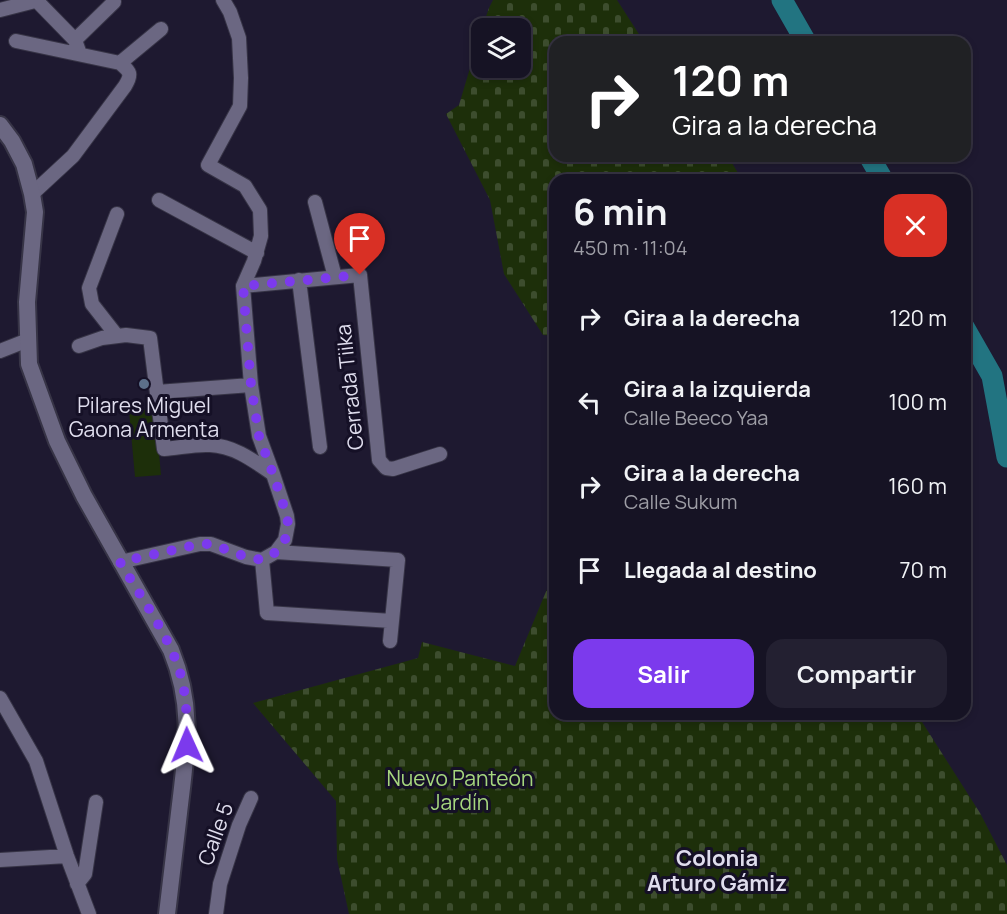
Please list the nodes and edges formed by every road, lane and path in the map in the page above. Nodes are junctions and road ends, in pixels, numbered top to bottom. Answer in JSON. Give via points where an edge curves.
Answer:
{"nodes":[{"id":1,"x":223,"y":0,"type":"edge"},
{"id":2,"x":38,"y":1,"type":"edge"},
{"id":3,"x":114,"y":2,"type":"dead end"},
{"id":4,"x":0,"y":10,"type":"edge"},
{"id":5,"x":161,"y":29,"type":"dead end"},
{"id":6,"x":75,"y":40,"type":"junction"},
{"id":7,"x":16,"y":41,"type":"dead end"},
{"id":8,"x":80,"y":54,"type":"junction"},
{"id":9,"x":124,"y":67,"type":"junction"},
{"id":10,"x":0,"y":125,"type":"edge"},
{"id":11,"x":32,"y":194,"type":"junction"},
{"id":12,"x":159,"y":200,"type":"dead end"},
{"id":13,"x":315,"y":202,"type":"dead end"},
{"id":14,"x":117,"y":214,"type":"dead end"},
{"id":15,"x":257,"y":253,"type":"junction"},
{"id":16,"x":336,"y":277,"type":"junction"},
{"id":17,"x":299,"y":280,"type":"junction"},
{"id":18,"x":243,"y":286,"type":"junction"},
{"id":19,"x":117,"y":336,"type":"junction"},
{"id":20,"x":28,"y":340,"type":"junction"},
{"id":21,"x":79,"y":346,"type":"dead end"},
{"id":22,"x":0,"y":351,"type":"edge"},
{"id":23,"x":251,"y":385,"type":"junction"},
{"id":24,"x":157,"y":392,"type":"junction"},
{"id":25,"x":320,"y":447,"type":"dead end"},
{"id":26,"x":440,"y":454,"type":"dead end"},
{"id":27,"x":273,"y":474,"type":"junction"},
{"id":28,"x":276,"y":552,"type":"junction"},
{"id":29,"x":262,"y":560,"type":"junction"},
{"id":30,"x":120,"y":562,"type":"junction"},
{"id":31,"x":392,"y":621,"type":"junction"},
{"id":32,"x":390,"y":641,"type":"dead end"},
{"id":33,"x":0,"y":698,"type":"edge"},
{"id":34,"x":251,"y":798,"type":"dead end"},
{"id":35,"x":96,"y":802,"type":"dead end"},
{"id":36,"x":67,"y":856,"type":"junction"},
{"id":37,"x":0,"y":860,"type":"edge"},
{"id":38,"x":77,"y":884,"type":"junction"},
{"id":39,"x":89,"y":914,"type":"edge"},
{"id":40,"x":166,"y":914,"type":"edge"},
{"id":41,"x":216,"y":914,"type":"edge"}],
"edges":[{"from":1,"to":15,"type":"street","via":[[239,38],[240,106],[208,165],[245,186],[260,210]]},
{"from":2,"to":4,"type":"street"},
{"from":2,"to":6,"type":"street"},
{"from":3,"to":6,"type":"street"},
{"from":5,"to":9,"type":"street"},
{"from":6,"to":8,"type":"street"},
{"from":7,"to":8,"type":"street"},
{"from":8,"to":9,"type":"street"},
{"from":9,"to":11,"type":"street","via":[[130,75],[128,80],[73,156]]},
{"from":10,"to":11,"type":"street","via":[[24,164]]},
{"from":11,"to":20,"type":"street"},
{"from":12,"to":15,"type":"street"},
{"from":13,"to":16,"type":"street"},
{"from":14,"to":19,"type":"street","via":[[88,288],[92,304]]},
{"from":15,"to":18,"type":"street"},
{"from":16,"to":17,"type":"street"},
{"from":16,"to":26,"type":"street","name":"Cerrada Tiika","via":[[360,275],[379,459],[393,470]]},
{"from":17,"to":18,"type":"street"},
{"from":17,"to":25,"type":"street"},
{"from":18,"to":23,"type":"street"},
{"from":19,"to":21,"type":"street"},
{"from":19,"to":24,"type":"street","via":[[150,338]]},
{"from":20,"to":22,"type":"street"},
{"from":20,"to":30,"type":"street","via":[[29,364],[57,441]]},
{"from":23,"to":24,"type":"street"},
{"from":23,"to":27,"type":"street","via":[[259,436]]},
{"from":24,"to":27,"type":"street","via":[[164,450],[222,446]]},
{"from":27,"to":28,"type":"street","via":[[288,524],[285,540]]},
{"from":28,"to":29,"type":"street"},
{"from":28,"to":31,"type":"street","via":[[398,560]]},
{"from":29,"to":30,"type":"street","via":[[200,544]]},
{"from":29,"to":31,"type":"street","via":[[267,613]]},
{"from":30,"to":40,"type":"street","via":[[171,650],[185,698],[187,745]]},
{"from":31,"to":32,"type":"street"},
{"from":33,"to":36,"type":"street","via":[[36,761]]},
{"from":34,"to":41,"type":"street","name":"Calle 5","via":[[220,884]]},
{"from":35,"to":38,"type":"street","via":[[85,874]]},
{"from":36,"to":37,"type":"street"},
{"from":36,"to":38,"type":"street"},
{"from":38,"to":39,"type":"street"}]}
